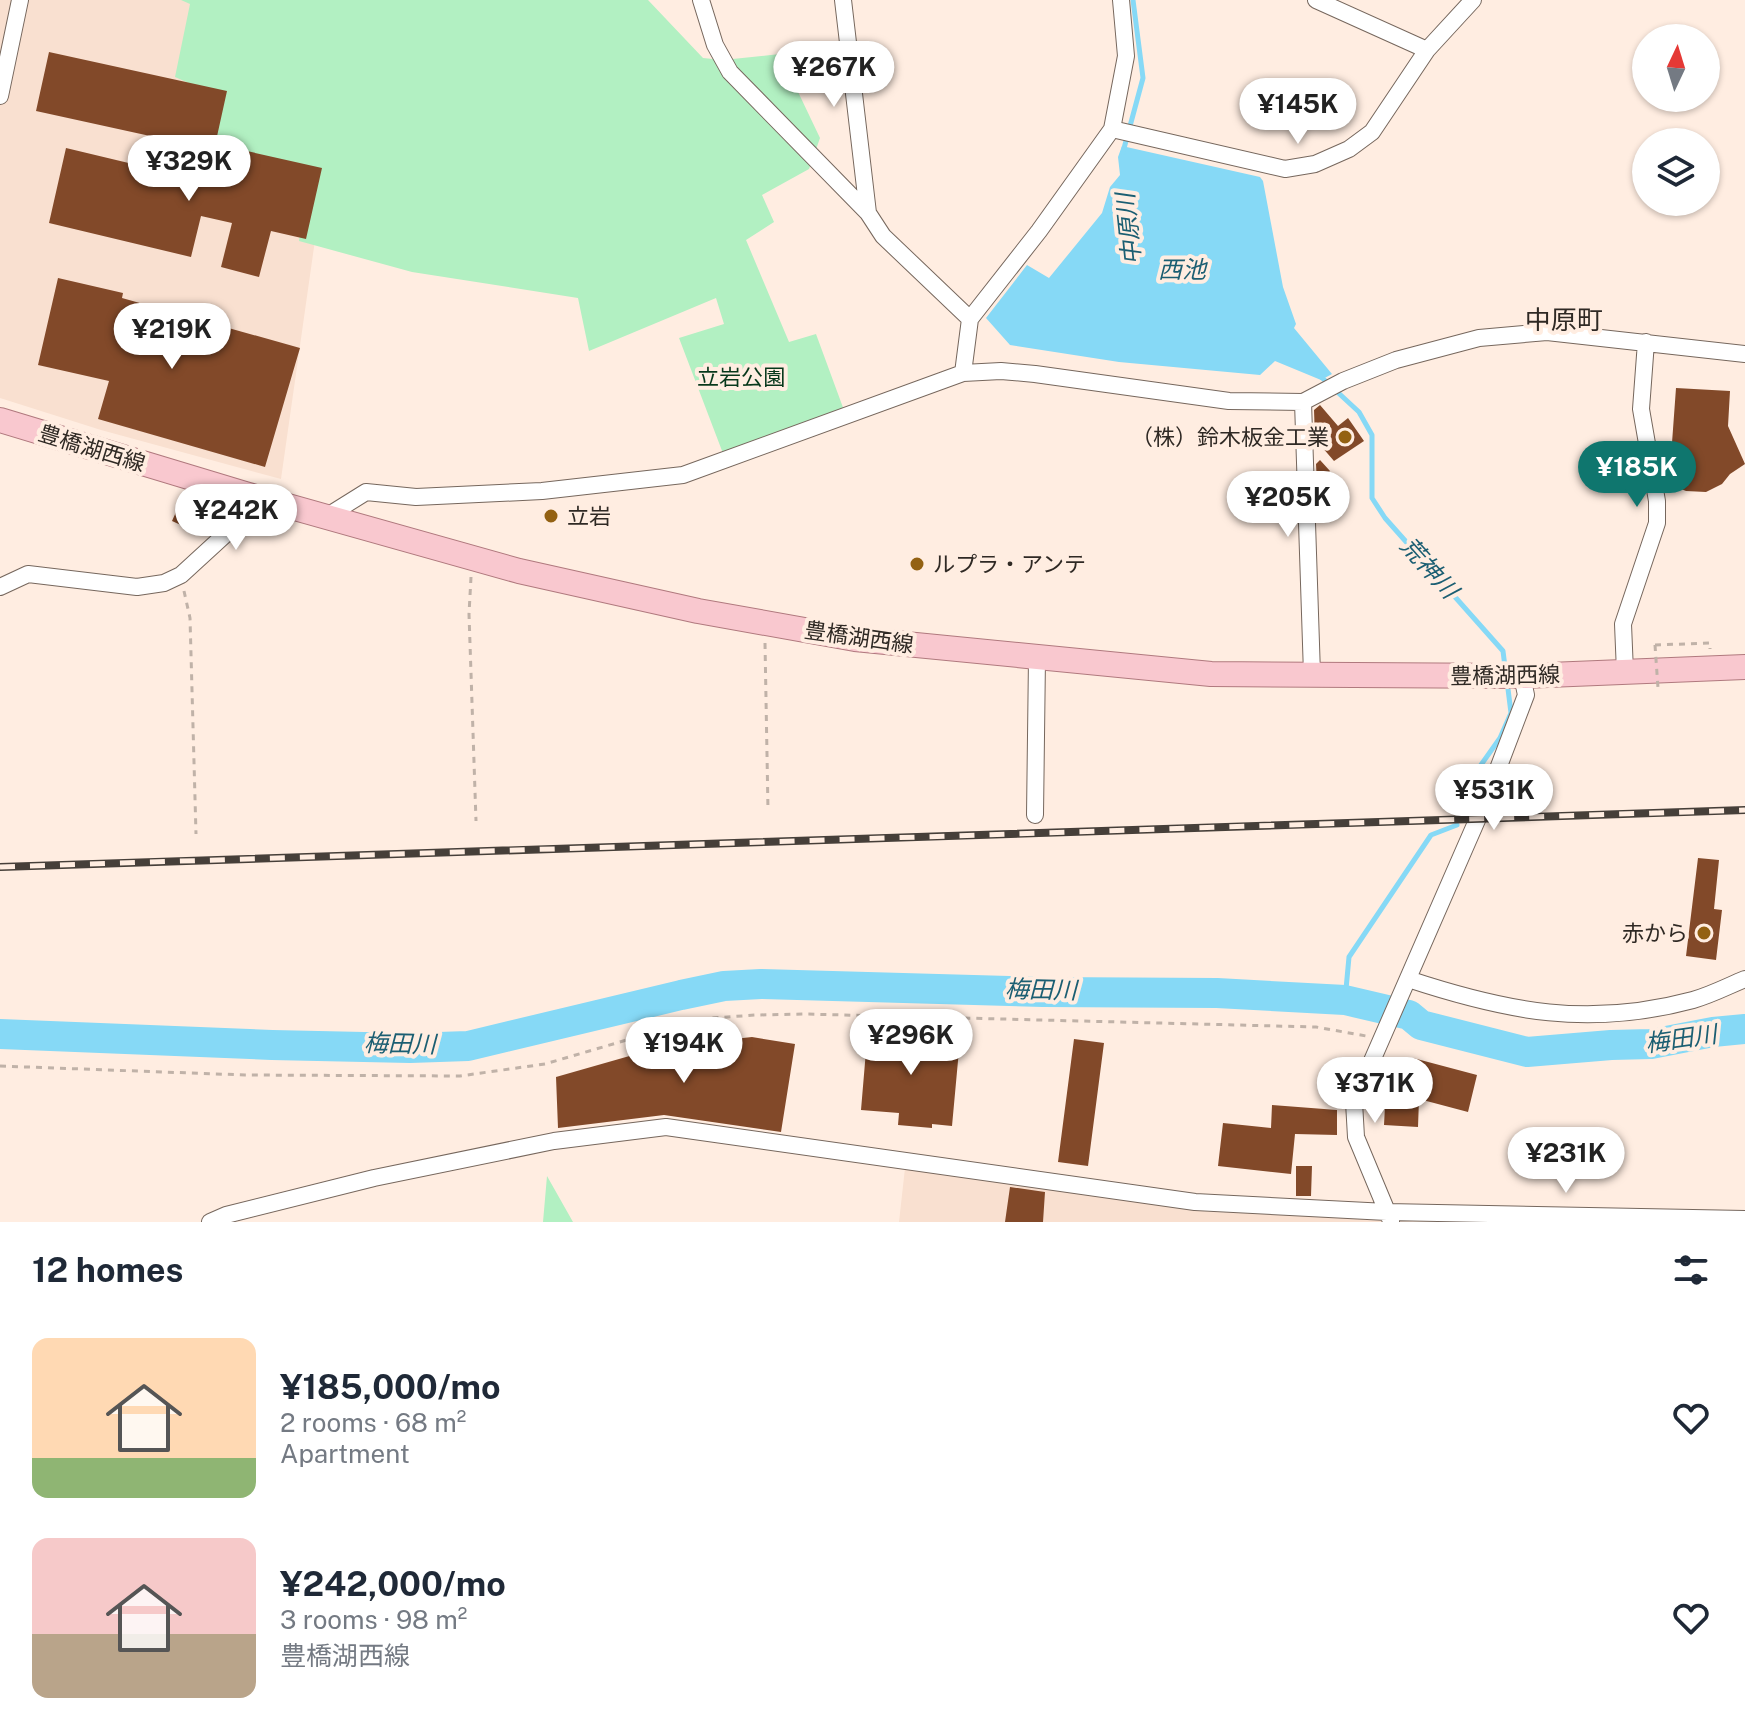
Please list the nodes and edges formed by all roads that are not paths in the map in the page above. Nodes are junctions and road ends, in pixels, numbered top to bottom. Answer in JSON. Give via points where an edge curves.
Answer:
{"nodes":[{"id":1,"x":20,"y":0,"type":"edge"},
{"id":2,"x":701,"y":0,"type":"edge"},
{"id":3,"x":843,"y":0,"type":"edge"},
{"id":4,"x":1121,"y":0,"type":"edge"},
{"id":5,"x":1316,"y":0,"type":"edge"},
{"id":6,"x":1473,"y":0,"type":"edge"},
{"id":7,"x":1427,"y":50,"type":"junction"},
{"id":8,"x":0,"y":96,"type":"edge"},
{"id":9,"x":1115,"y":130,"type":"junction"},
{"id":10,"x":868,"y":213,"type":"junction"},
{"id":11,"x":970,"y":319,"type":"junction"},
{"id":12,"x":1646,"y":342,"type":"junction"},
{"id":13,"x":1745,"y":354,"type":"edge"},
{"id":14,"x":963,"y":373,"type":"junction"},
{"id":15,"x":1303,"y":402,"type":"junction"},
{"id":16,"x":0,"y":420,"type":"edge"},
{"id":17,"x":245,"y":494,"type":"junction"},
{"id":18,"x":326,"y":517,"type":"junction"},
{"id":19,"x":0,"y":587,"type":"edge"},
{"id":20,"x":1037,"y":658,"type":"junction"},
{"id":21,"x":1745,"y":667,"type":"edge"},
{"id":22,"x":1625,"y":672,"type":"junction"},
{"id":23,"x":1312,"y":674,"type":"junction"},
{"id":24,"x":1510,"y":676,"type":"junction"},
{"id":25,"x":1035,"y":815,"type":"dead end"},
{"id":26,"x":1745,"y":979,"type":"edge"},
{"id":27,"x":1407,"y":982,"type":"junction"},
{"id":28,"x":1389,"y":1217,"type":"edge"},
{"id":29,"x":1745,"y":1219,"type":"edge"},
{"id":30,"x":210,"y":1222,"type":"edge"}],
"edges":[{"from":1,"to":8,"type":"street"},
{"from":2,"to":10,"type":"street","via":[[730,72]]},
{"from":3,"to":10,"type":"street"},
{"from":4,"to":9,"type":"street","via":[[1126,56]]},
{"from":5,"to":7,"type":"street"},
{"from":6,"to":7,"type":"street"},
{"from":7,"to":9,"type":"street","via":[[1372,132],[1315,164],[1285,169]]},
{"from":9,"to":11,"type":"street"},
{"from":10,"to":11,"type":"street","via":[[883,236]]},
{"from":11,"to":14,"type":"street"},
{"from":12,"to":13,"type":"street"},
{"from":12,"to":15,"type":"street","via":[[1547,332],[1479,338],[1396,360]]},
{"from":12,"to":22,"type":"street","via":[[1641,409],[1657,523],[1623,624]]},
{"from":14,"to":15,"type":"street","via":[[1024,373],[1229,401]]},
{"from":14,"to":18,"type":"street","via":[[683,475],[542,491],[416,497],[366,492]]},
{"from":15,"to":23,"type":"street"},
{"from":16,"to":17,"type":"main road","name":"豊橋湖西線"},
{"from":17,"to":18,"type":"main road","name":"豊橋湖西線"},
{"from":17,"to":19,"type":"street","via":[[229,531],[181,575],[164,583],[137,587],[28,574]]},
{"from":18,"to":20,"type":"main road","name":"豊橋湖西線","via":[[534,575],[765,623],[855,639]]},
{"from":20,"to":23,"type":"main road","name":"豊橋湖西線","via":[[1211,674]]},
{"from":20,"to":25,"type":"street"},
{"from":21,"to":22,"type":"main road","name":"豊橋湖西線"},
{"from":22,"to":24,"type":"main road","name":"豊橋湖西線"},
{"from":23,"to":24,"type":"main road","name":"豊橋湖西線"},
{"from":24,"to":27,"type":"street","via":[[1526,695]]},
{"from":26,"to":27,"type":"street","via":[[1695,1000],[1616,1015],[1543,1014]]},
{"from":27,"to":28,"type":"street","via":[[1354,1102],[1356,1137]]},
{"from":28,"to":29,"type":"street"},
{"from":28,"to":30,"type":"street","via":[[1195,1202],[666,1127],[554,1141],[374,1178]]}]}
